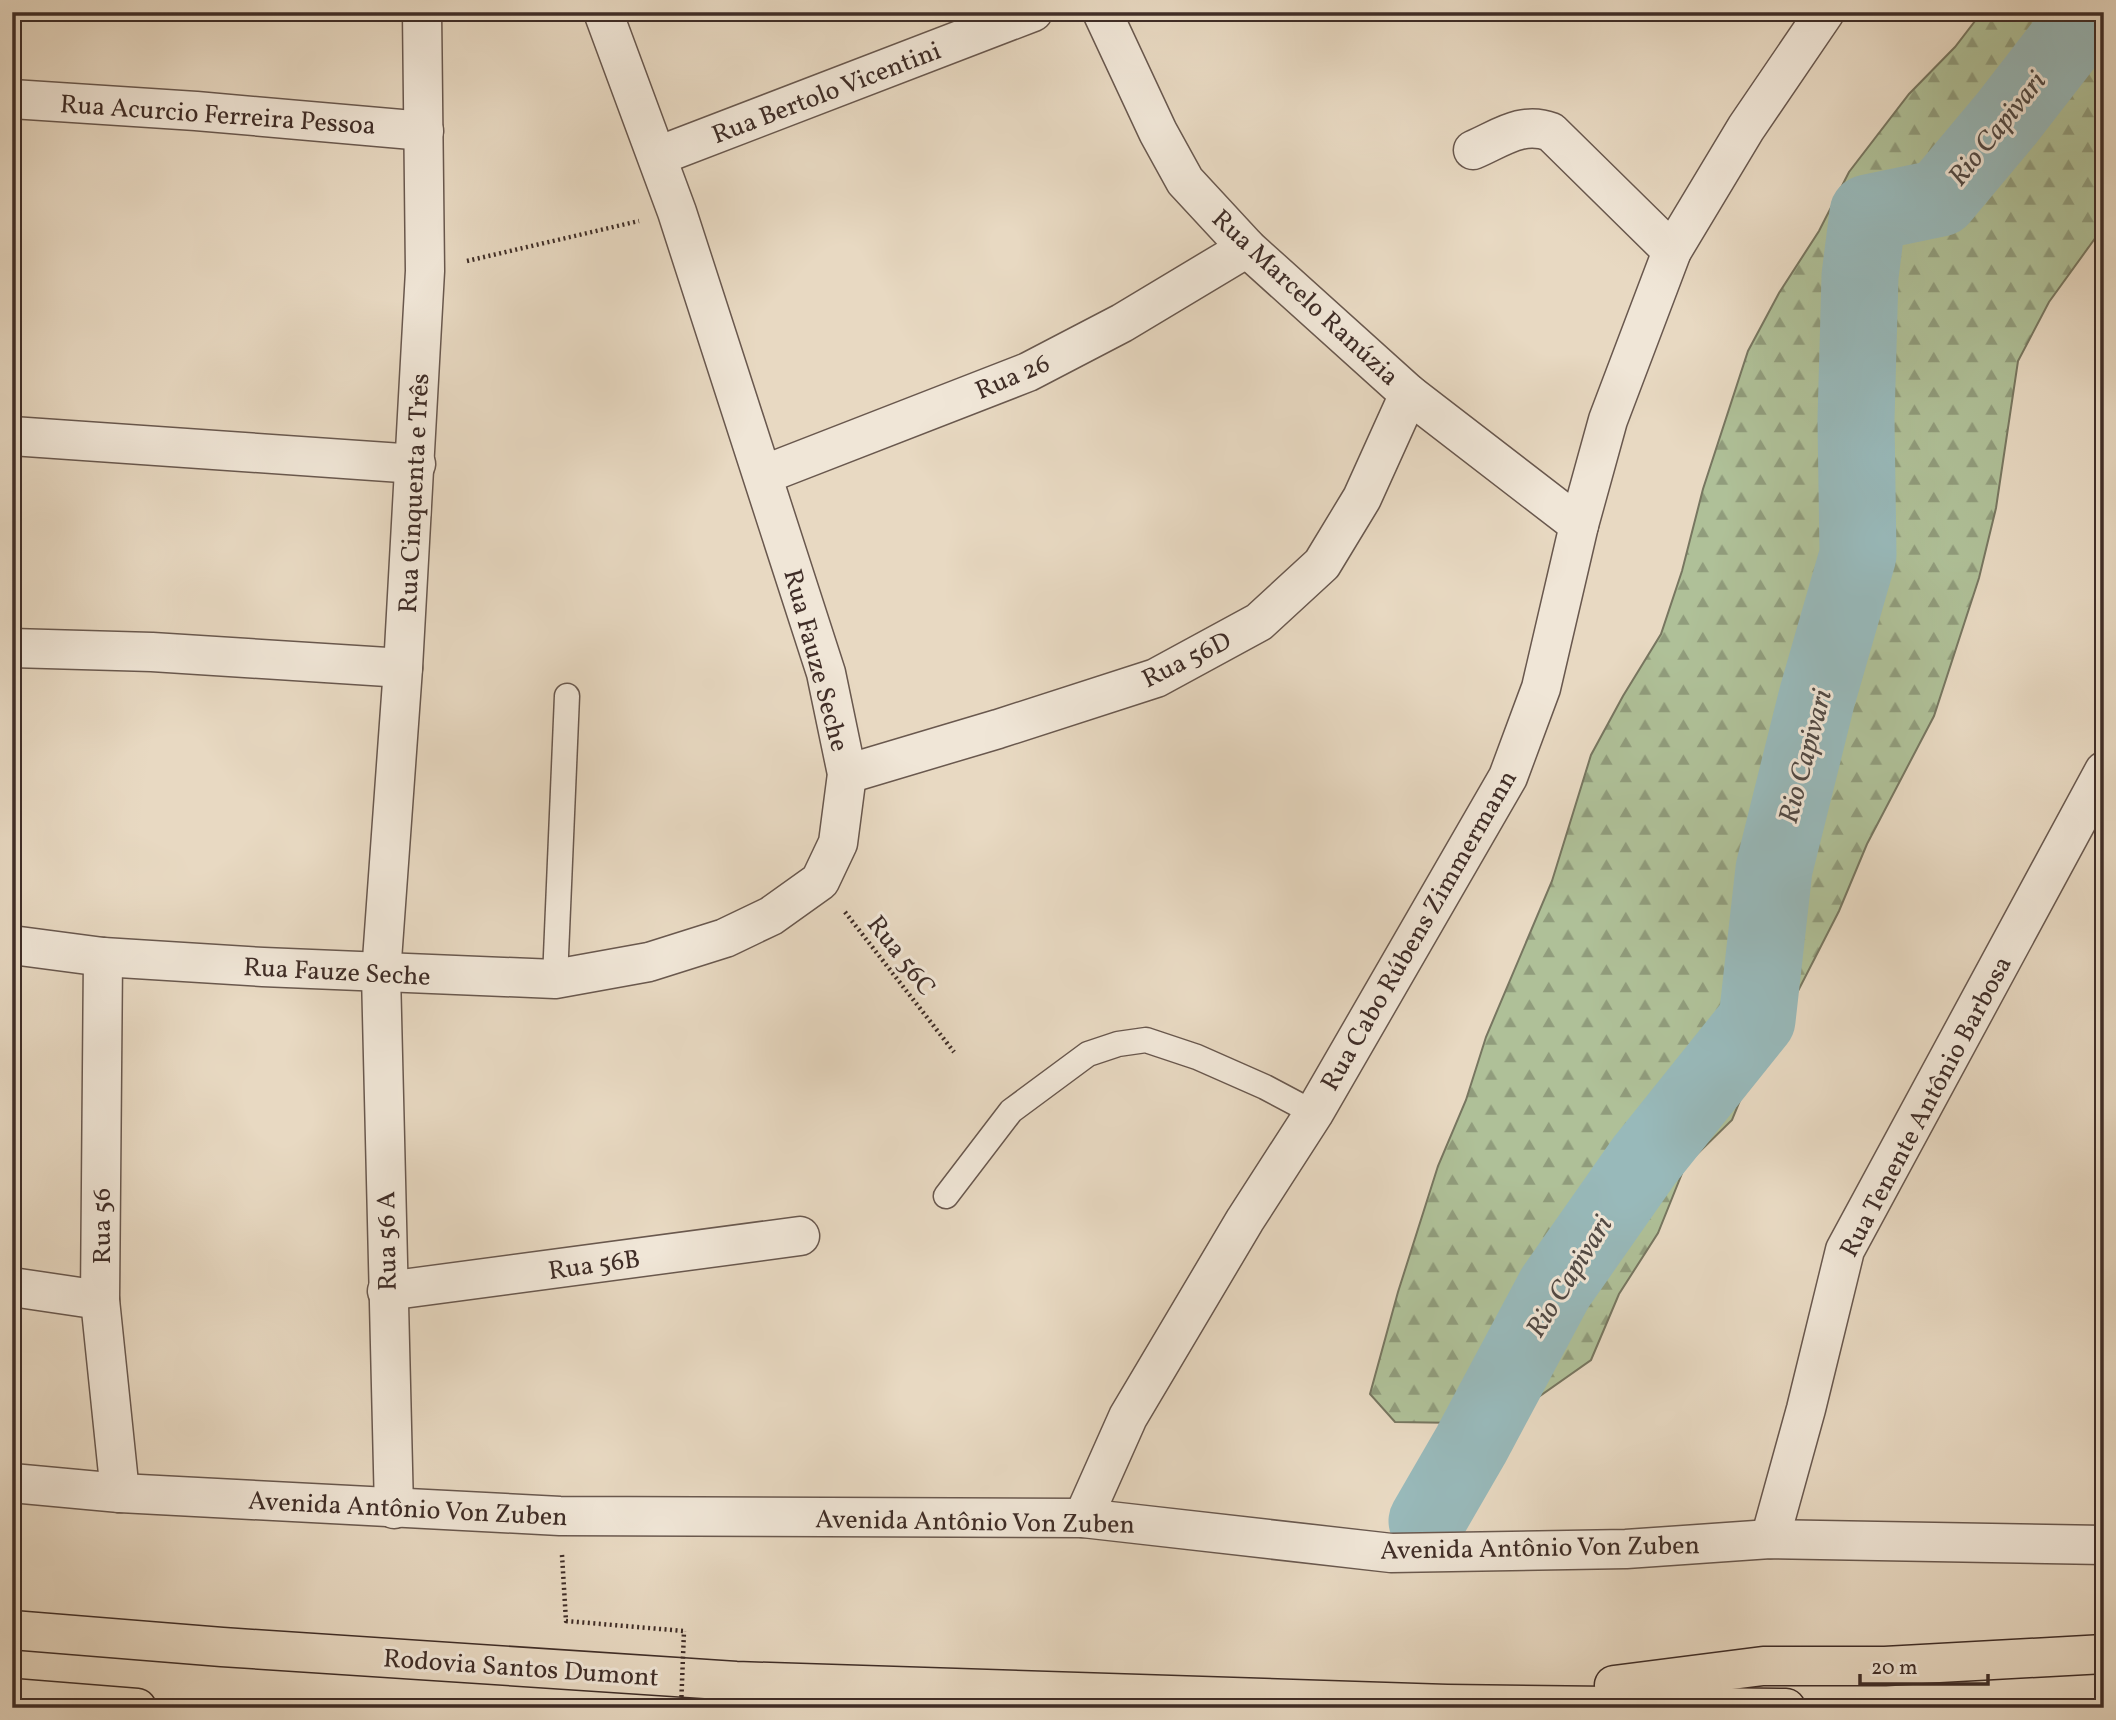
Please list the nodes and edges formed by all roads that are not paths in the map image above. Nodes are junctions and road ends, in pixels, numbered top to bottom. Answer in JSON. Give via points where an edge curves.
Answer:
{"nodes":[{"id":1,"x":422,"y":12,"type":"edge"},
{"id":2,"x":603,"y":12,"type":"edge"},
{"id":3,"x":1033,"y":12,"type":"edge"},
{"id":4,"x":1102,"y":12,"type":"edge"},
{"id":5,"x":1825,"y":12,"type":"edge"},
{"id":6,"x":12,"y":99,"type":"edge"},
{"id":7,"x":424,"y":131,"type":"junction"},
{"id":8,"x":1474,"y":149,"type":"dead end"},
{"id":9,"x":658,"y":156,"type":"junction"},
{"id":10,"x":1247,"y":248,"type":"junction"},
{"id":11,"x":1672,"y":251,"type":"junction"},
{"id":12,"x":1409,"y":394,"type":"junction"},
{"id":13,"x":12,"y":436,"type":"edge"},
{"id":14,"x":415,"y":464,"type":"junction"},
{"id":15,"x":763,"y":475,"type":"junction"},
{"id":16,"x":1579,"y":525,"type":"junction"},
{"id":17,"x":12,"y":648,"type":"edge"},
{"id":18,"x":403,"y":668,"type":"junction"},
{"id":19,"x":567,"y":696,"type":"dead end"},
{"id":20,"x":2104,"y":771,"type":"edge"},
{"id":21,"x":847,"y":774,"type":"junction"},
{"id":22,"x":12,"y":945,"type":"edge"},
{"id":23,"x":103,"y":957,"type":"junction"},
{"id":24,"x":381,"y":974,"type":"junction"},
{"id":25,"x":555,"y":979,"type":"junction"},
{"id":26,"x":1314,"y":1113,"type":"junction"},
{"id":27,"x":947,"y":1196,"type":"dead end"},
{"id":28,"x":800,"y":1236,"type":"dead end"},
{"id":29,"x":12,"y":1287,"type":"edge"},
{"id":30,"x":387,"y":1291,"type":"junction"},
{"id":31,"x":100,"y":1300,"type":"junction"},
{"id":32,"x":12,"y":1483,"type":"edge"},
{"id":33,"x":120,"y":1493,"type":"junction"},
{"id":34,"x":394,"y":1509,"type":"junction"},
{"id":35,"x":1083,"y":1518,"type":"junction"},
{"id":36,"x":1770,"y":1539,"type":"junction"},
{"id":37,"x":2104,"y":1545,"type":"edge"},
{"id":38,"x":12,"y":1630,"type":"edge"},
{"id":39,"x":2104,"y":1654,"type":"edge"},
{"id":40,"x":12,"y":1698,"type":"edge"},
{"id":41,"x":1447,"y":1704,"type":"junction"},
{"id":42,"x":137,"y":1708,"type":"edge"},
{"id":43,"x":1786,"y":1708,"type":"edge"}],
"edges":[{"from":1,"to":7,"type":"street","name":"Rua Cinquenta e Três"},
{"from":2,"to":9,"type":"street","name":"Rua Fauze Seche"},
{"from":3,"to":9,"type":"street","name":"Rua Bertolo Vicentini"},
{"from":4,"to":10,"type":"street","name":"Rua Marcelo Ranúzia","via":[[1185,181]]},
{"from":5,"to":11,"type":"street","name":"Rua Cabo Rúbens Zimmermann","via":[[1746,128]]},
{"from":6,"to":7,"type":"street","name":"Rua Acurcio Ferreira Pessoa"},
{"from":7,"to":14,"type":"street","name":"Rua Cinquenta e Três","via":[[425,271]]},
{"from":8,"to":11,"type":"street","via":[[1526,127],[1551,132]]},
{"from":9,"to":15,"type":"street","name":"Rua Fauze Seche"},
{"from":10,"to":12,"type":"street","name":"Rua Marcelo Ranúzia"},
{"from":10,"to":15,"type":"street","name":"Rua 26","via":[[1122,323],[1028,372]]},
{"from":11,"to":16,"type":"street","name":"Rua Cabo Rúbens Zimmermann","via":[[1608,420]]},
{"from":12,"to":16,"type":"street","name":"Rua Marcelo Ranúzia"},
{"from":12,"to":21,"type":"street","name":"Rua 56D","via":[[1362,498],[1322,565],[1259,622],[1156,678]]},
{"from":13,"to":14,"type":"street"},
{"from":14,"to":18,"type":"street","name":"Rua Cinquenta e Três"},
{"from":15,"to":21,"type":"street","name":"Rua Fauze Seche","via":[[826,673]]},
{"from":16,"to":26,"type":"street","name":"Rua Cabo Rúbens Zimmermann","via":[[1541,688],[1508,777]]},
{"from":17,"to":18,"type":"street"},
{"from":18,"to":24,"type":"street","name":"Rua Cinquenta e Três"},
{"from":19,"to":25,"type":"lane"},
{"from":20,"to":36,"type":"street","name":"Rua Tenente Antônio Barbosa","via":[[1845,1250]]},
{"from":21,"to":25,"type":"street","name":"Rua Fauze Seche","via":[[838,843],[820,881],[771,916],[725,938],[649,962]]},
{"from":22,"to":23,"type":"street","name":"Rua Fauze Seche"},
{"from":23,"to":24,"type":"street","name":"Rua Fauze Seche"},
{"from":23,"to":31,"type":"street","name":"Rua 56"},
{"from":24,"to":25,"type":"street","name":"Rua Fauze Seche"},
{"from":24,"to":30,"type":"street","name":"Rua 56 A"},
{"from":26,"to":27,"type":"lane","via":[[1198,1057],[1146,1040],[1118,1044],[1088,1054],[1011,1111]]},
{"from":26,"to":35,"type":"street","name":"Rua Cabo Rúbens Zimmermann","via":[[1128,1417]]},
{"from":28,"to":30,"type":"street","name":"Rua 56B"},
{"from":29,"to":31,"type":"street"},
{"from":30,"to":34,"type":"street","name":"Rua 56 A"},
{"from":31,"to":33,"type":"street","name":"Rua 56"},
{"from":32,"to":33,"type":"street","name":"Avenida Antônio Von Zuben"},
{"from":33,"to":34,"type":"street","name":"Avenida Antônio Von Zuben"},
{"from":34,"to":35,"type":"street","name":"Avenida Antônio Von Zuben","via":[[560,1516]]},
{"from":35,"to":36,"type":"street","name":"Avenida Antônio Von Zuben","via":[[1391,1553],[1626,1549]]},
{"from":36,"to":37,"type":"street","name":"Avenida Antônio Von Zuben"},
{"from":38,"to":41,"type":"highway","name":"Rodovia Santos Dumont","via":[[736,1681]]},
{"from":39,"to":41,"type":"highway","via":[[1885,1666],[1763,1666]]},
{"from":40,"to":42,"type":"highway"},
{"from":41,"to":43,"type":"highway","name":"Rodovia Santos Dumont"}]}
